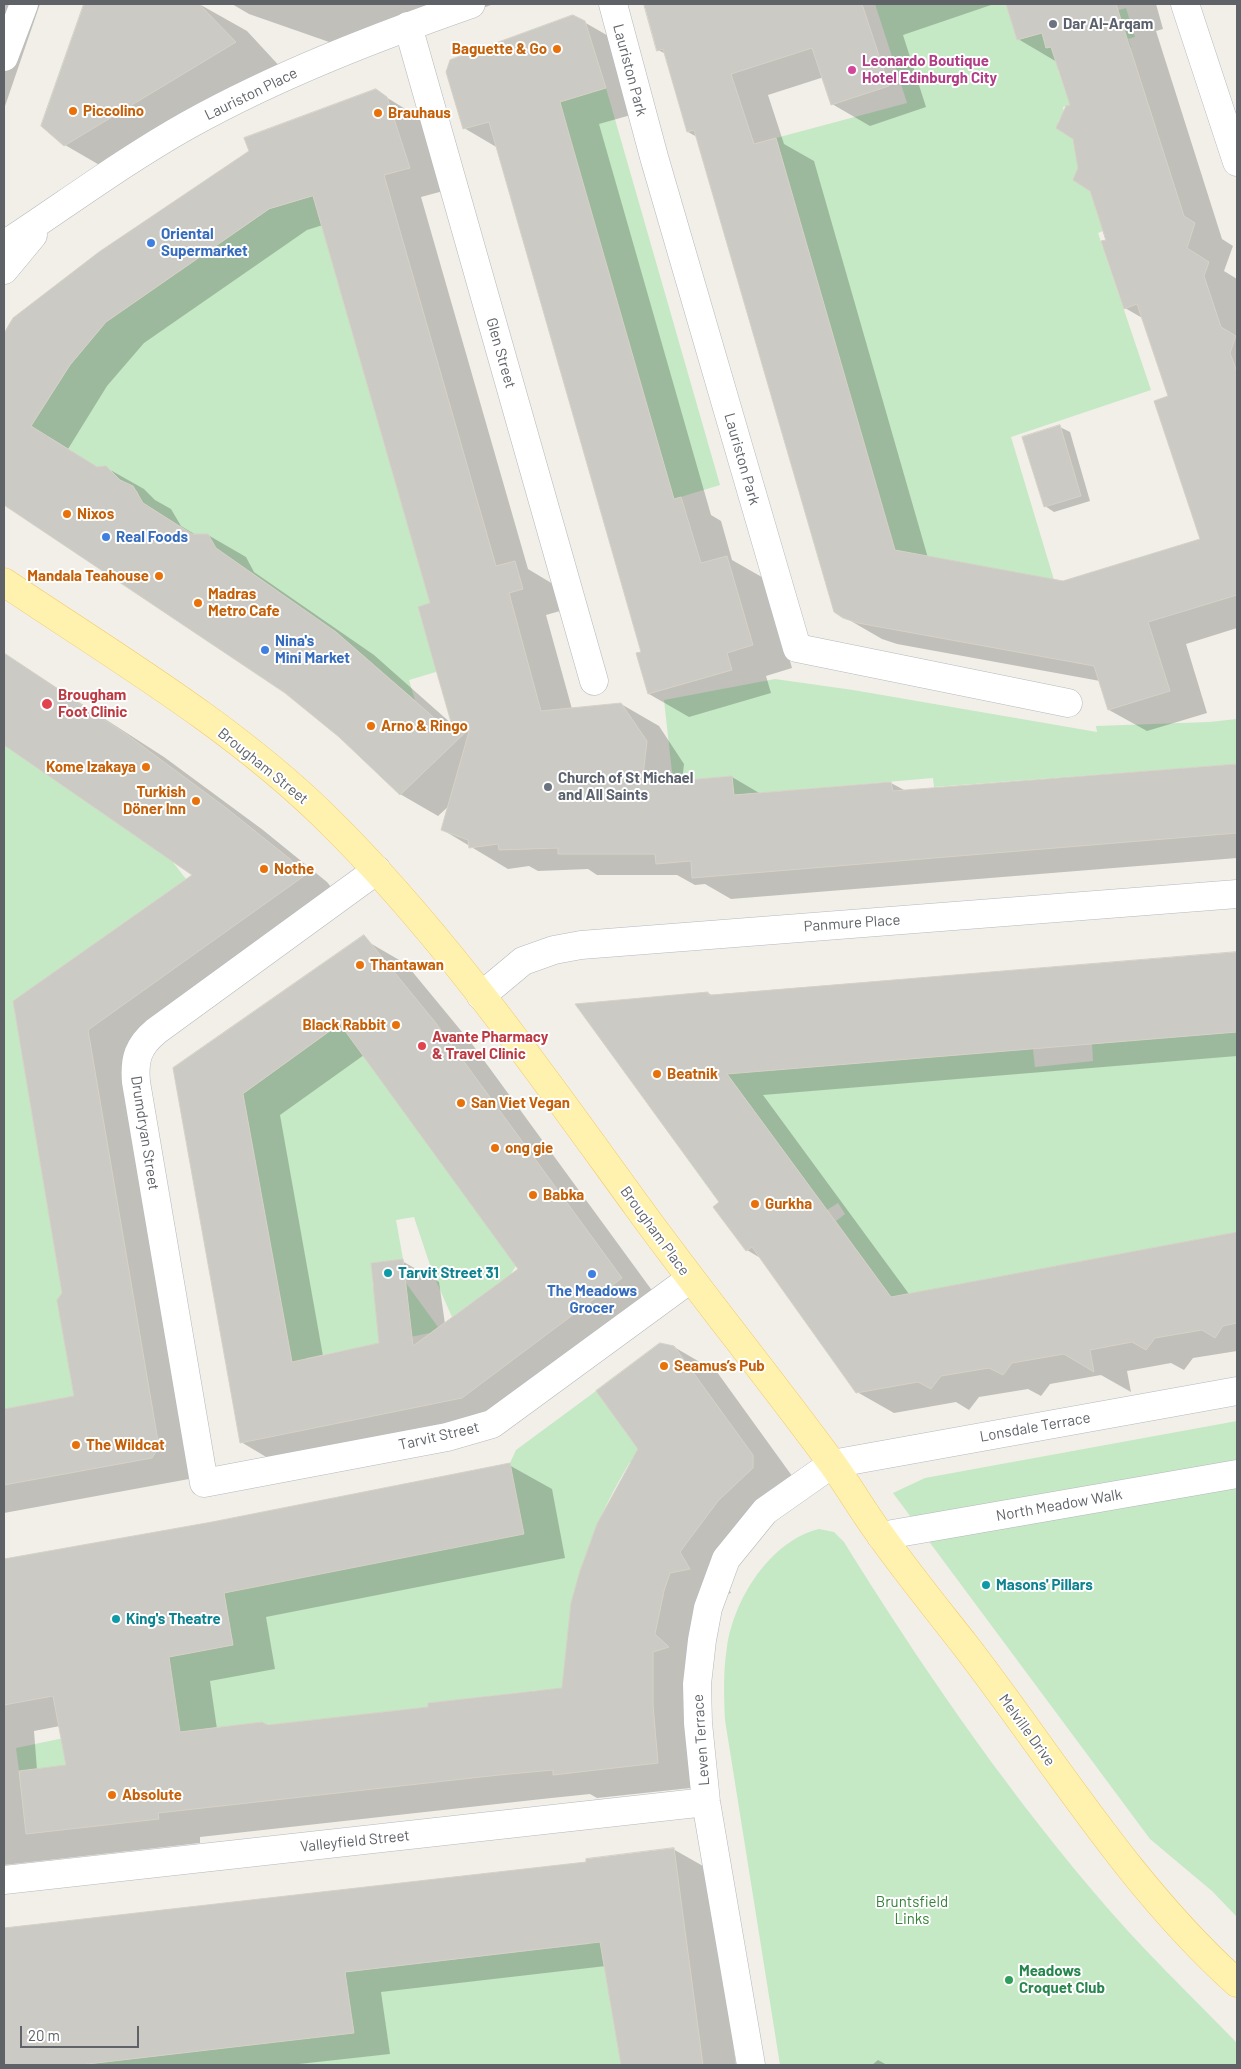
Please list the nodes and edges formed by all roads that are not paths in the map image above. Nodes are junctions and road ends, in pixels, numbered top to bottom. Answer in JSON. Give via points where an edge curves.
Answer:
{"nodes":[{"id":1,"x":24,"y":4,"type":"edge"},
{"id":2,"x":471,"y":4,"type":"edge"},
{"id":3,"x":613,"y":4,"type":"edge"},
{"id":4,"x":1185,"y":4,"type":"edge"},
{"id":5,"x":408,"y":26,"type":"junction"},
{"id":6,"x":4,"y":57,"type":"edge"},
{"id":7,"x":1237,"y":162,"type":"edge"},
{"id":8,"x":48,"y":217,"type":"junction"},
{"id":9,"x":4,"y":245,"type":"edge"},
{"id":10,"x":4,"y":270,"type":"edge"},
{"id":11,"x":4,"y":582,"type":"edge"},
{"id":12,"x":594,"y":681,"type":"dead end"},
{"id":13,"x":1068,"y":703,"type":"dead end"},
{"id":14,"x":377,"y":870,"type":"junction"},
{"id":15,"x":1237,"y":894,"type":"edge"},
{"id":16,"x":481,"y":996,"type":"junction"},
{"id":17,"x":690,"y":1279,"type":"junction"},
{"id":18,"x":1237,"y":1391,"type":"edge"},
{"id":19,"x":832,"y":1464,"type":"junction"},
{"id":20,"x":1237,"y":1474,"type":"edge"},
{"id":21,"x":204,"y":1483,"type":"joint"},
{"id":22,"x":881,"y":1536,"type":"junction"},
{"id":23,"x":706,"y":1802,"type":"junction"},
{"id":24,"x":4,"y":1880,"type":"edge"},
{"id":25,"x":1237,"y":1983,"type":"edge"},
{"id":26,"x":751,"y":2065,"type":"edge"}],
"edges":[{"from":1,"to":6,"type":"street"},
{"from":2,"to":5,"type":"street","name":"Lauriston Place"},
{"from":3,"to":13,"type":"street","name":"Lauriston Park","via":[[654,157],[797,648]]},
{"from":4,"to":7,"type":"street"},
{"from":5,"to":8,"type":"street","name":"Lauriston Place","via":[[276,80],[216,110],[126,162]]},
{"from":5,"to":12,"type":"street","name":"Glen Street"},
{"from":8,"to":9,"type":"street","name":"Lauriston Place"},
{"from":8,"to":10,"type":"street","name":"Lauriston Place"},
{"from":11,"to":14,"type":"main road","name":"Brougham Street","via":[[169,693],[275,772],[322,813]]},
{"from":14,"to":16,"type":"main road","name":"Brougham Street"},
{"from":14,"to":21,"type":"street","name":"Drumdryan Street","via":[[156,1031],[143,1042],[137,1054],[136,1082]]},
{"from":15,"to":16,"type":"street","name":"Panmure Place","via":[[582,945],[554,950],[523,961]]},
{"from":16,"to":17,"type":"main road","name":"Brougham Place"},
{"from":17,"to":19,"type":"main road","name":"Brougham Place"},
{"from":17,"to":21,"type":"street","name":"Tarvit Street","via":[[492,1424],[447,1437]]},
{"from":18,"to":19,"type":"street","name":"Lonsdale Terrace"},
{"from":19,"to":22,"type":"main road","name":"Melville Drive"},
{"from":19,"to":23,"type":"street","name":"Leven Terrace","via":[[765,1511],[726,1559],[716,1581],[702,1640],[697,1684]]},
{"from":20,"to":22,"type":"street","name":"North Meadow Walk"},
{"from":22,"to":25,"type":"main road","name":"Melville Drive","via":[[974,1656],[1092,1819],[1186,1932]]},
{"from":23,"to":24,"type":"street","name":"Valleyfield Street"},
{"from":23,"to":26,"type":"street","name":"Leven Terrace"}]}
